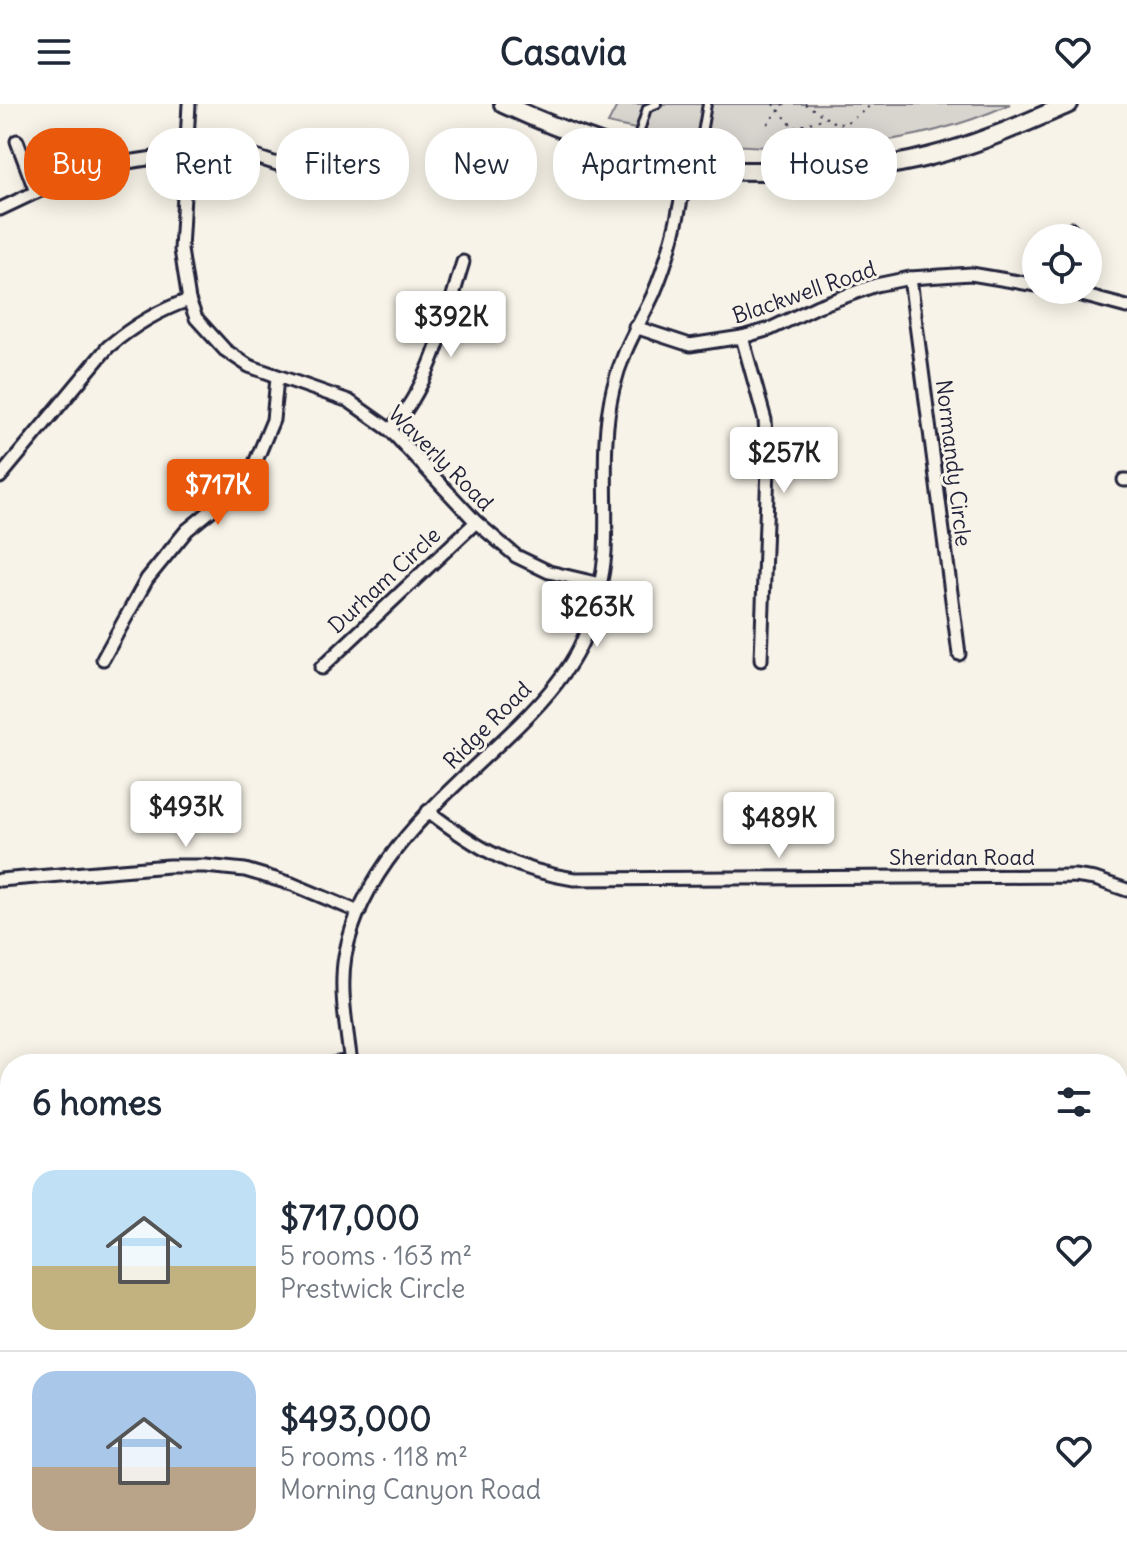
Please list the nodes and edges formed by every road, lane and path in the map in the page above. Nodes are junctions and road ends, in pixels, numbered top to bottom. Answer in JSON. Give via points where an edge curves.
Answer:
{"nodes":[{"id":1,"x":189,"y":104,"type":"edge"},
{"id":2,"x":503,"y":104,"type":"edge"},
{"id":3,"x":657,"y":104,"type":"edge"},
{"id":4,"x":707,"y":104,"type":"edge"},
{"id":5,"x":774,"y":104,"type":"edge"},
{"id":6,"x":784,"y":104,"type":"edge"},
{"id":7,"x":805,"y":104,"type":"edge"},
{"id":8,"x":872,"y":104,"type":"edge"},
{"id":9,"x":1069,"y":104,"type":"edge"},
{"id":10,"x":862,"y":105,"type":"edge"},
{"id":11,"x":778,"y":109,"type":"junction"},
{"id":12,"x":865,"y":110,"type":"junction"},
{"id":13,"x":823,"y":118,"type":"junction"},
{"id":14,"x":768,"y":124,"type":"dead end"},
{"id":15,"x":188,"y":128,"type":"edge"},
{"id":16,"x":557,"y":128,"type":"edge"},
{"id":17,"x":641,"y":128,"type":"edge"},
{"id":18,"x":703,"y":128,"type":"edge"},
{"id":19,"x":794,"y":128,"type":"joint"},
{"id":20,"x":17,"y":141,"type":"dead end"},
{"id":21,"x":24,"y":160,"type":"edge"},
{"id":22,"x":745,"y":170,"type":"edge"},
{"id":23,"x":24,"y":198,"type":"edge"},
{"id":24,"x":184,"y":200,"type":"edge"},
{"id":25,"x":681,"y":200,"type":"edge"},
{"id":26,"x":0,"y":209,"type":"edge"},
{"id":27,"x":463,"y":262,"type":"dead end"},
{"id":28,"x":910,"y":278,"type":"junction"},
{"id":29,"x":1022,"y":283,"type":"edge"},
{"id":30,"x":189,"y":300,"type":"junction"},
{"id":31,"x":1102,"y":300,"type":"edge"},
{"id":32,"x":1127,"y":307,"type":"edge"},
{"id":33,"x":635,"y":327,"type":"junction"},
{"id":34,"x":742,"y":337,"type":"junction"},
{"id":35,"x":277,"y":378,"type":"junction"},
{"id":36,"x":390,"y":430,"type":"junction"},
{"id":37,"x":0,"y":477,"type":"edge"},
{"id":38,"x":476,"y":522,"type":"junction"},
{"id":39,"x":600,"y":584,"type":"junction"},
{"id":40,"x":959,"y":654,"type":"dead end"},
{"id":41,"x":103,"y":659,"type":"dead end"},
{"id":42,"x":761,"y":660,"type":"dead end"},
{"id":43,"x":321,"y":668,"type":"dead end"},
{"id":44,"x":428,"y":811,"type":"junction"},
{"id":45,"x":0,"y":880,"type":"edge"},
{"id":46,"x":1127,"y":890,"type":"edge"},
{"id":47,"x":359,"y":912,"type":"junction"},
{"id":48,"x":350,"y":1054,"type":"edge"}],
"edges":[{"from":1,"to":15,"type":"street","name":"Waverly Road"},
{"from":2,"to":16,"type":"main road"},
{"from":3,"to":17,"type":"lane","via":[[647,108]]},
{"from":4,"to":18,"type":"lane"},
{"from":5,"to":11,"type":"path"},
{"from":6,"to":11,"type":"path"},
{"from":7,"to":13,"type":"path"},
{"from":8,"to":12,"type":"path"},
{"from":9,"to":22,"type":"main road","via":[[927,157],[868,169]]},
{"from":10,"to":12,"type":"path"},
{"from":11,"to":14,"type":"path"},
{"from":11,"to":19,"type":"path"},
{"from":12,"to":13,"type":"path","via":[[841,124]]},
{"from":13,"to":19,"type":"path"},
{"from":20,"to":21,"type":"street"},
{"from":23,"to":26,"type":"street"},
{"from":24,"to":30,"type":"street","name":"Waverly Road","via":[[181,250]]},
{"from":25,"to":33,"type":"street","name":"Ridge Road","via":[[653,295]]},
{"from":27,"to":36,"type":"street","via":[[431,367]]},
{"from":28,"to":29,"type":"street","name":"Blackwell Road","via":[[971,274]]},
{"from":28,"to":34,"type":"street","name":"Blackwell Road","via":[[876,285]]},
{"from":28,"to":40,"type":"street","name":"Normandy Circle"},
{"from":30,"to":35,"type":"street","name":"Waverly Road","via":[[196,318],[225,350]]},
{"from":30,"to":37,"type":"street","via":[[141,322],[108,347]]},
{"from":31,"to":32,"type":"street"},
{"from":33,"to":34,"type":"street","name":"Blackwell Road","via":[[690,345]]},
{"from":33,"to":39,"type":"street","name":"Ridge Road","via":[[612,392]]},
{"from":34,"to":42,"type":"street","via":[[765,420],[768,467]]},
{"from":35,"to":36,"type":"street","name":"Waverly Road","via":[[349,401]]},
{"from":35,"to":41,"type":"street","via":[[273,420],[255,463],[230,495],[187,530],[147,579]]},
{"from":36,"to":38,"type":"street","name":"Waverly Road"},
{"from":38,"to":39,"type":"street","name":"Waverly Road","via":[[516,556],[549,572]]},
{"from":38,"to":43,"type":"street","name":"Durham Circle"},
{"from":39,"to":44,"type":"street","name":"Ridge Road","via":[[584,637],[554,687]]},
{"from":44,"to":46,"type":"street","name":"Sheridan Road","via":[[463,839],[504,861],[574,879],[1074,876]]},
{"from":44,"to":47,"type":"street","name":"Ridge Road","via":[[389,858]]},
{"from":45,"to":47,"type":"street","via":[[205,866],[245,870],[292,884]]},
{"from":47,"to":48,"type":"street","name":"Ridge Road","via":[[345,956],[343,999]]}]}
